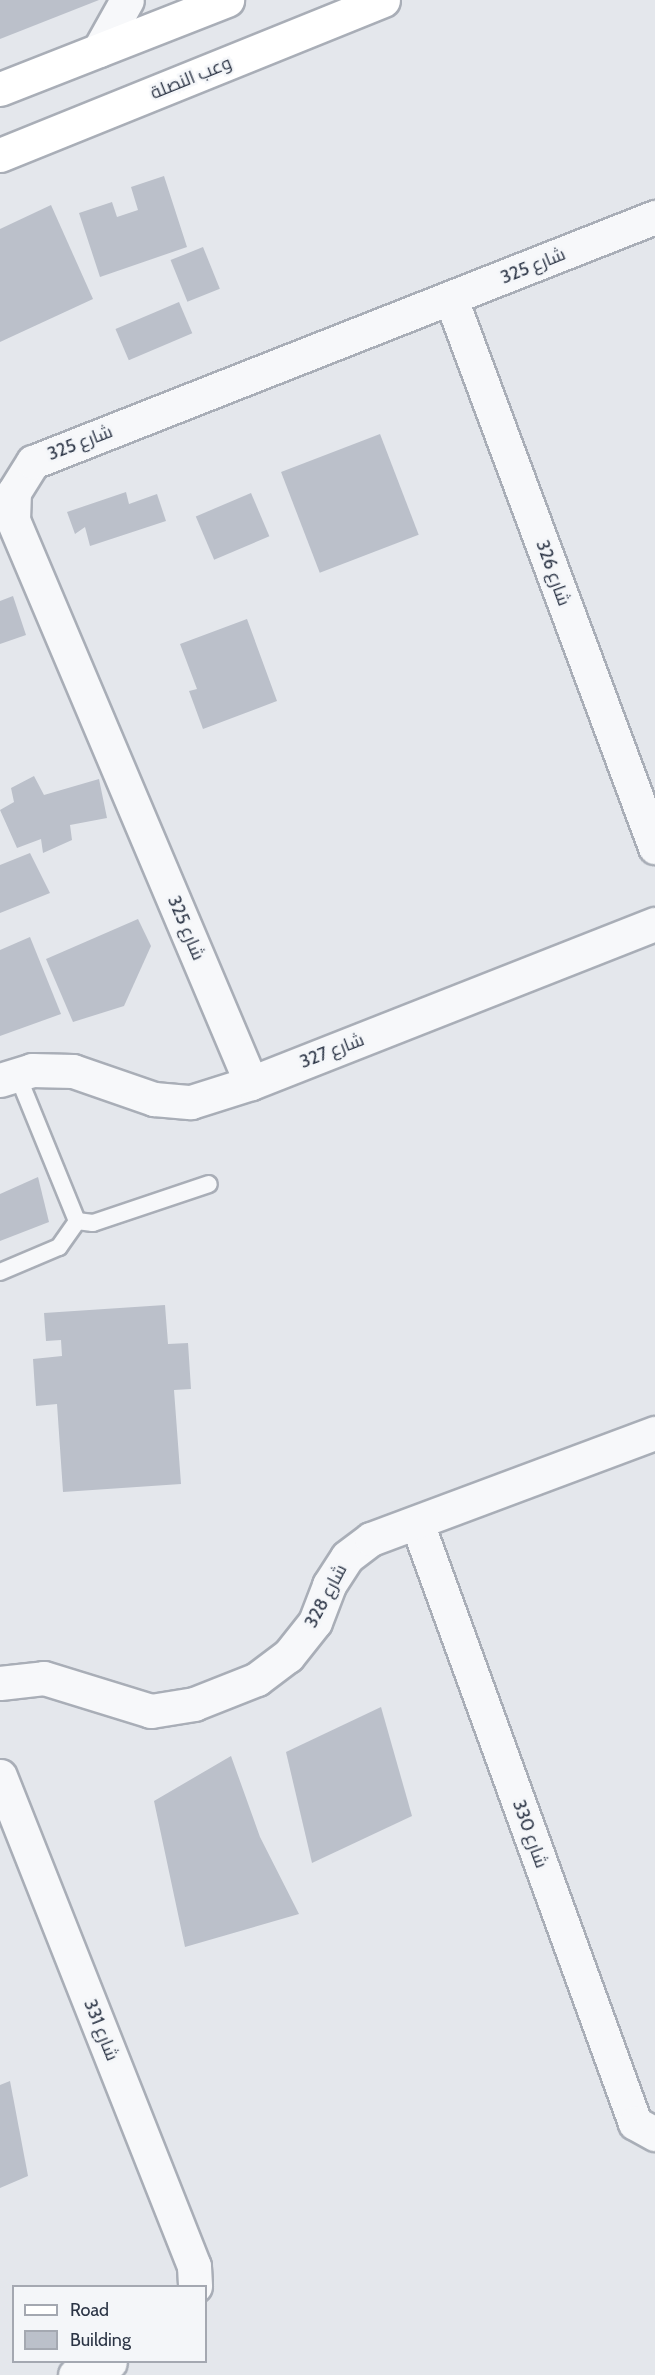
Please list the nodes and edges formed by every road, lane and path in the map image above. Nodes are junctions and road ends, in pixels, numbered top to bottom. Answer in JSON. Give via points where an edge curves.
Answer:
{"nodes":[{"id":1,"x":127,"y":0,"type":"edge"},
{"id":2,"x":227,"y":0,"type":"edge"},
{"id":3,"x":383,"y":0,"type":"edge"},
{"id":4,"x":99,"y":50,"type":"junction"},
{"id":5,"x":0,"y":89,"type":"edge"},
{"id":6,"x":0,"y":155,"type":"edge"},
{"id":7,"x":655,"y":217,"type":"edge"},
{"id":8,"x":451,"y":299,"type":"junction"},
{"id":9,"x":655,"y":847,"type":"edge"},
{"id":10,"x":655,"y":924,"type":"edge"},
{"id":11,"x":9,"y":1077,"type":"edge"},
{"id":12,"x":251,"y":1083,"type":"junction"},
{"id":13,"x":209,"y":1184,"type":"dead end"},
{"id":14,"x":77,"y":1221,"type":"junction"},
{"id":15,"x":0,"y":1272,"type":"edge"},
{"id":16,"x":655,"y":1433,"type":"edge"},
{"id":17,"x":417,"y":1523,"type":"junction"},
{"id":18,"x":0,"y":1683,"type":"edge"},
{"id":19,"x":0,"y":1776,"type":"edge"},
{"id":20,"x":655,"y":2134,"type":"edge"},
{"id":21,"x":195,"y":2285,"type":"edge"},
{"id":22,"x":105,"y":2363,"type":"edge"},
{"id":23,"x":75,"y":2375,"type":"edge"}],
"edges":[{"from":1,"to":4,"type":"street"},
{"from":2,"to":4,"type":"street"},
{"from":3,"to":6,"type":"street","name":"وعب النصلة"},
{"from":4,"to":5,"type":"street"},
{"from":7,"to":8,"type":"street","name":"شارع 325"},
{"from":8,"to":9,"type":"street","name":"شارع 326"},
{"from":8,"to":12,"type":"street","name":"شارع 325","via":[[33,462],[14,492],[13,520]]},
{"from":10,"to":12,"type":"street","name":"شارع 327"},
{"from":11,"to":12,"type":"street","name":"شارع 327","via":[[32,1070],[73,1071],[154,1099],[190,1102]]},
{"from":11,"to":14,"type":"lane"},
{"from":13,"to":14,"type":"lane","via":[[93,1223]]},
{"from":14,"to":15,"type":"lane","via":[[59,1246]]},
{"from":16,"to":17,"type":"street","name":"شارع 328"},
{"from":17,"to":18,"type":"street","name":"شارع 328","via":[[371,1539],[347,1557],[329,1585],[315,1622],[288,1656],[257,1679],[194,1704],[152,1710],[44,1678]]},
{"from":17,"to":20,"type":"street","name":"شارع 330","via":[[635,2123]]},
{"from":19,"to":21,"type":"street","name":"شارع 331","via":[[194,2266]]},
{"from":22,"to":23,"type":"street"}]}
